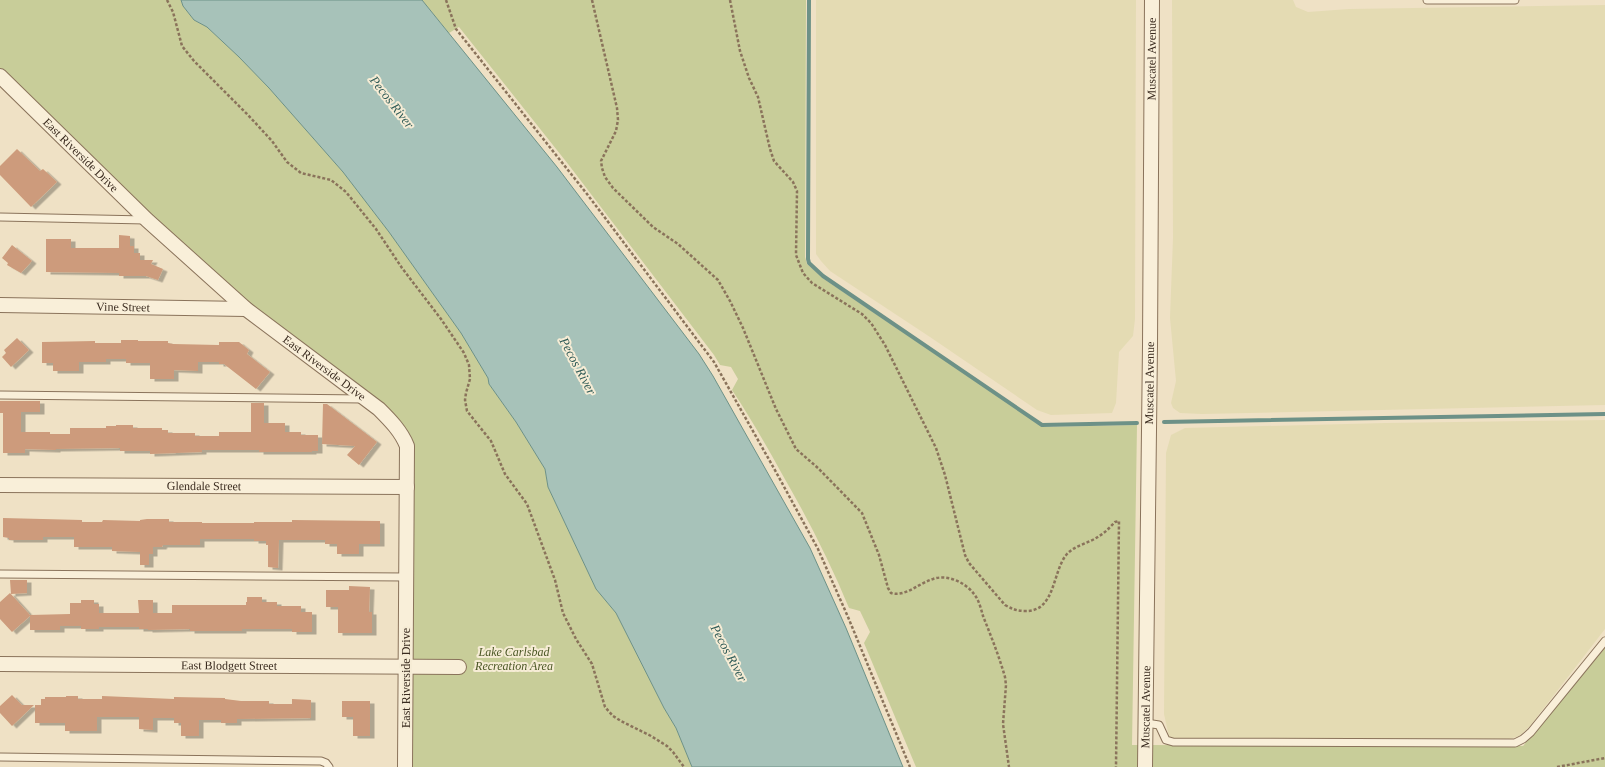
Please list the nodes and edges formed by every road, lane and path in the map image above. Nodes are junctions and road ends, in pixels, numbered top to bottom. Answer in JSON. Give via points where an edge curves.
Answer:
{"nodes":[{"id":1,"x":167,"y":0,"type":"edge"},
{"id":2,"x":446,"y":0,"type":"edge"},
{"id":3,"x":592,"y":0,"type":"edge"},
{"id":4,"x":730,"y":0,"type":"edge"},
{"id":5,"x":1152,"y":0,"type":"edge"},
{"id":6,"x":1427,"y":0,"type":"edge"},
{"id":7,"x":1515,"y":0,"type":"edge"},
{"id":8,"x":0,"y":76,"type":"edge"},
{"id":9,"x":0,"y":217,"type":"edge"},
{"id":10,"x":147,"y":220,"type":"junction"},
{"id":11,"x":0,"y":305,"type":"edge"},
{"id":12,"x":246,"y":309,"type":"junction"},
{"id":13,"x":0,"y":394,"type":"edge"},
{"id":14,"x":365,"y":399,"type":"junction"},
{"id":15,"x":0,"y":485,"type":"edge"},
{"id":16,"x":407,"y":487,"type":"junction"},
{"id":17,"x":0,"y":574,"type":"edge"},
{"id":18,"x":406,"y":577,"type":"junction"},
{"id":19,"x":1605,"y":641,"type":"edge"},
{"id":20,"x":0,"y":664,"type":"edge"},
{"id":21,"x":406,"y":667,"type":"junction"},
{"id":22,"x":459,"y":667,"type":"dead end"},
{"id":23,"x":1146,"y":723,"type":"junction"},
{"id":24,"x":0,"y":757,"type":"edge"},
{"id":25,"x":1605,"y":758,"type":"edge"},
{"id":26,"x":329,"y":767,"type":"edge"},
{"id":27,"x":405,"y":767,"type":"edge"},
{"id":28,"x":684,"y":767,"type":"edge"},
{"id":29,"x":910,"y":767,"type":"edge"},
{"id":30,"x":1009,"y":767,"type":"edge"},
{"id":31,"x":1116,"y":767,"type":"edge"},
{"id":32,"x":1145,"y":767,"type":"edge"},
{"id":33,"x":1557,"y":767,"type":"edge"}],
"edges":[{"from":1,"to":28,"type":"path","via":[[182,46],[194,61],[253,120],[287,162],[301,173],[331,180],[346,192],[376,229],[464,353],[469,365],[470,379],[465,400],[467,412],[492,441],[505,474],[527,504],[555,580],[563,613],[592,664],[605,707],[620,721],[666,746]]},
{"from":2,"to":29,"type":"path","via":[[456,29],[587,194],[714,362],[818,549]]},
{"from":3,"to":30,"type":"path","via":[[618,120],[612,142],[601,161],[606,177],[613,188],[653,228],[678,244],[718,280],[743,328],[776,409],[796,449],[862,513],[891,593],[902,593],[942,577],[957,581],[975,594],[1005,677],[1003,724]]},
{"from":4,"to":31,"type":"path","via":[[740,51],[758,97],[772,155],[797,191],[798,264],[812,282],[866,318],[885,345],[936,448],[969,563],[1005,606],[1013,610],[1030,611],[1044,604],[1049,598],[1062,561],[1069,552],[1099,537],[1119,521]]},
{"from":5,"to":23,"type":"street","name":"Muscatel Avenue"},
{"from":6,"to":7,"type":"lane"},
{"from":8,"to":10,"type":"street","name":"East Riverside Drive"},
{"from":9,"to":10,"type":"lane"},
{"from":10,"to":12,"type":"street","name":"East Riverside Drive"},
{"from":11,"to":12,"type":"street","name":"Vine Street"},
{"from":12,"to":14,"type":"street","name":"East Riverside Drive"},
{"from":13,"to":14,"type":"lane"},
{"from":14,"to":16,"type":"street","name":"East Riverside Drive","via":[[388,417],[404,438],[407,446]]},
{"from":15,"to":16,"type":"street","name":"Glendale Street"},
{"from":16,"to":18,"type":"street","name":"East Riverside Drive"},
{"from":17,"to":18,"type":"lane"},
{"from":18,"to":21,"type":"street","name":"East Riverside Drive"},
{"from":19,"to":23,"type":"lane","via":[[1531,732],[1523,740],[1515,743],[1172,742],[1166,740],[1159,725]]},
{"from":20,"to":21,"type":"street","name":"East Blodgett Street"},
{"from":21,"to":22,"type":"street","name":"East Blodgett Street"},
{"from":21,"to":27,"type":"street","name":"East Riverside Drive"},
{"from":23,"to":32,"type":"street","name":"Muscatel Avenue"},
{"from":24,"to":26,"type":"lane","via":[[321,761]]},
{"from":25,"to":33,"type":"path"}]}
